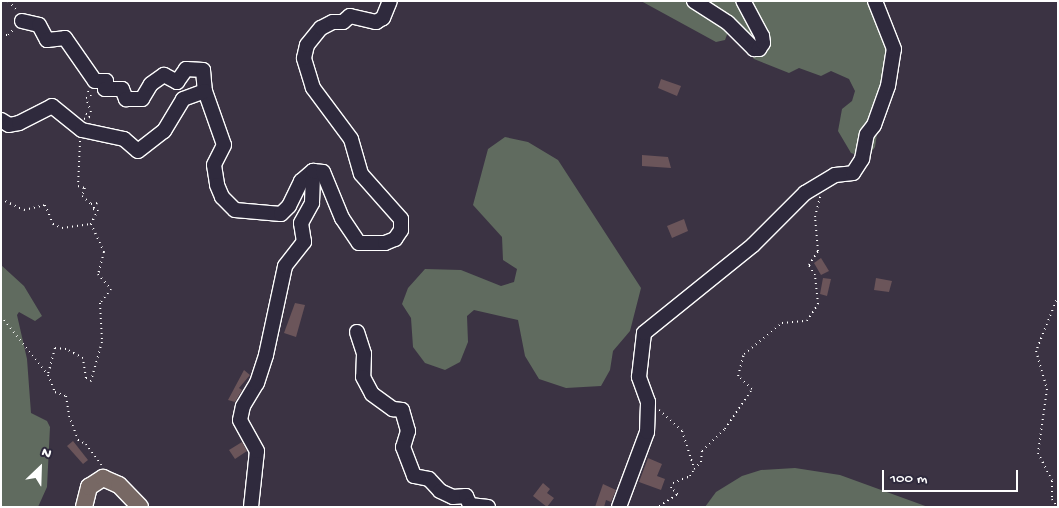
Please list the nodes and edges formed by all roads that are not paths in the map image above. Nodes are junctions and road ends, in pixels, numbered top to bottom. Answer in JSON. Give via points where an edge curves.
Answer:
{"nodes":[{"id":1,"x":390,"y":1,"type":"edge"},
{"id":2,"x":694,"y":1,"type":"edge"},
{"id":3,"x":743,"y":1,"type":"edge"},
{"id":4,"x":875,"y":1,"type":"edge"},
{"id":5,"x":22,"y":21,"type":"dead end"},
{"id":6,"x":205,"y":92,"type":"junction"},
{"id":7,"x":1,"y":120,"type":"edge"},
{"id":8,"x":313,"y":171,"type":"junction"},
{"id":9,"x":357,"y":332,"type":"dead end"},
{"id":10,"x":84,"y":507,"type":"edge"},
{"id":11,"x":140,"y":507,"type":"edge"},
{"id":12,"x":250,"y":507,"type":"edge"},
{"id":13,"x":488,"y":507,"type":"edge"},
{"id":14,"x":619,"y":507,"type":"edge"}],
"edges":[{"from":1,"to":8,"type":"street","via":[[383,18],[376,22],[350,16],[344,22],[333,22],[321,28],[306,45],[304,58],[313,88],[351,139],[361,174],[401,219],[401,230],[395,239],[359,243],[342,218],[323,172]]},
{"from":2,"to":3,"type":"street","via":[[728,23],[754,49],[759,49],[763,43],[762,36]]},
{"from":4,"to":14,"type":"street","via":[[894,49],[888,86],[867,134],[862,159],[853,173],[835,175],[806,193],[753,245],[644,333],[639,377],[648,402],[648,432]]},
{"from":5,"to":6,"type":"street","via":[[39,25],[47,40],[65,38],[96,81],[106,81],[105,89],[122,88],[126,99],[142,99],[151,84],[164,75],[177,82],[186,69],[203,70]]},
{"from":6,"to":7,"type":"street","via":[[183,98],[164,131],[138,151],[124,139],[82,130],[52,106],[19,123],[9,124]]},
{"from":6,"to":8,"type":"street","via":[[224,145],[214,165],[217,185],[222,197],[235,210],[281,214],[289,206],[301,181]]},
{"from":8,"to":12,"type":"street","via":[[312,203],[301,223],[304,242],[285,266],[258,383],[243,406],[240,420],[257,451]]},
{"from":9,"to":13,"type":"street","via":[[364,354],[363,377],[372,394],[393,409],[402,410],[408,431],[403,447],[414,476],[429,479],[440,492],[453,497],[466,496],[470,505]]},
{"from":10,"to":11,"type":"main road","via":[[89,486],[102,478],[119,485]]}]}
